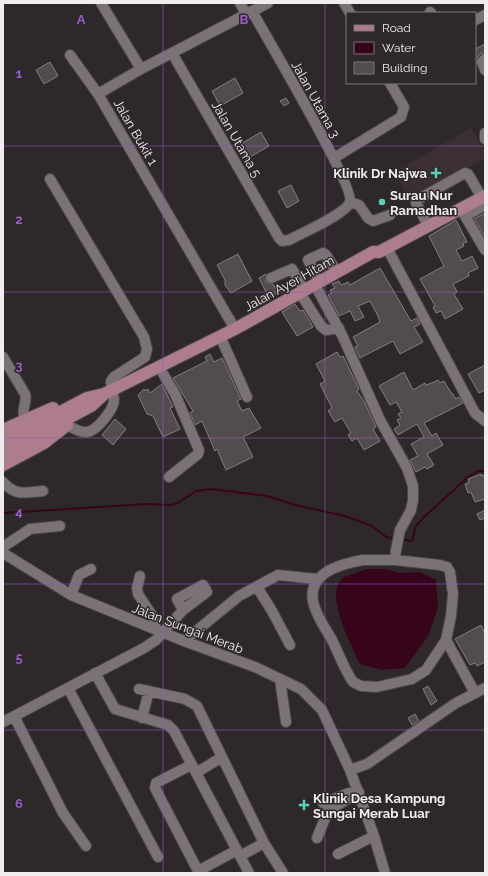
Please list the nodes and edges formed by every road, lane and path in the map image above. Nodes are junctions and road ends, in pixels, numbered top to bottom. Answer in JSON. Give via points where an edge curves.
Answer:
{"nodes":[{"id":1,"x":240,"y":3,"type":"edge"},
{"id":2,"x":268,"y":3,"type":"edge"},
{"id":3,"x":344,"y":3,"type":"edge"},
{"id":4,"x":103,"y":4,"type":"edge"},
{"id":5,"x":349,"y":12,"type":"edge"},
{"id":6,"x":249,"y":13,"type":"junction"},
{"id":7,"x":485,"y":15,"type":"edge"},
{"id":8,"x":476,"y":20,"type":"edge"},
{"id":9,"x":172,"y":53,"type":"junction"},
{"id":10,"x":70,"y":55,"type":"dead end"},
{"id":11,"x":485,"y":59,"type":"edge"},
{"id":12,"x":141,"y":69,"type":"junction"},
{"id":13,"x":485,"y":70,"type":"edge"},
{"id":14,"x":391,"y":84,"type":"edge"},
{"id":15,"x":98,"y":94,"type":"junction"},
{"id":16,"x":485,"y":133,"type":"edge"},
{"id":17,"x":485,"y":139,"type":"edge"},
{"id":18,"x":334,"y":158,"type":"junction"},
{"id":19,"x":50,"y":179,"type":"dead end"},
{"id":20,"x":483,"y":191,"type":"edge"},
{"id":21,"x":350,"y":202,"type":"junction"},
{"id":22,"x":485,"y":205,"type":"edge"},
{"id":23,"x":463,"y":212,"type":"junction"},
{"id":24,"x":390,"y":215,"type":"dead end"},
{"id":25,"x":425,"y":220,"type":"junction"},
{"id":26,"x":387,"y":248,"type":"junction"},
{"id":27,"x":485,"y":250,"type":"edge"},
{"id":28,"x":373,"y":252,"type":"junction"},
{"id":29,"x":337,"y":272,"type":"junction"},
{"id":30,"x":271,"y":278,"type":"dead end"},
{"id":31,"x":310,"y":287,"type":"junction"},
{"id":32,"x":339,"y":328,"type":"junction"},
{"id":33,"x":235,"y":329,"type":"junction"},
{"id":34,"x":220,"y":336,"type":"junction"},
{"id":35,"x":4,"y":359,"type":"edge"},
{"id":36,"x":159,"y":367,"type":"junction"},
{"id":37,"x":108,"y":392,"type":"junction"},
{"id":38,"x":247,"y":397,"type":"dead end"},
{"id":39,"x":89,"y":402,"type":"junction"},
{"id":40,"x":73,"y":411,"type":"junction"},
{"id":41,"x":25,"y":420,"type":"junction"},
{"id":42,"x":485,"y":421,"type":"edge"},
{"id":43,"x":67,"y":425,"type":"junction"},
{"id":44,"x":3,"y":430,"type":"edge"},
{"id":45,"x":3,"y":442,"type":"edge"},
{"id":46,"x":3,"y":453,"type":"edge"},
{"id":47,"x":3,"y":465,"type":"edge"},
{"id":48,"x":169,"y":477,"type":"dead end"},
{"id":49,"x":3,"y":482,"type":"edge"},
{"id":50,"x":43,"y":491,"type":"dead end"},
{"id":51,"x":60,"y":526,"type":"dead end"},
{"id":52,"x":3,"y":547,"type":"edge"},
{"id":53,"x":3,"y":553,"type":"edge"},
{"id":54,"x":395,"y":555,"type":"junction"},
{"id":55,"x":91,"y":569,"type":"dead end"},
{"id":56,"x":140,"y":576,"type":"dead end"},
{"id":57,"x":317,"y":579,"type":"junction"},
{"id":58,"x":257,"y":587,"type":"junction"},
{"id":59,"x":71,"y":595,"type":"junction"},
{"id":60,"x":183,"y":610,"type":"dead end"},
{"id":61,"x":159,"y":631,"type":"junction"},
{"id":62,"x":446,"y":640,"type":"junction"},
{"id":63,"x":184,"y":641,"type":"junction"},
{"id":64,"x":290,"y":644,"type":"dead end"},
{"id":65,"x":96,"y":673,"type":"junction"},
{"id":66,"x":280,"y":679,"type":"junction"},
{"id":67,"x":68,"y":688,"type":"junction"},
{"id":68,"x":485,"y":688,"type":"edge"},
{"id":69,"x":139,"y":689,"type":"dead end"},
{"id":70,"x":149,"y":691,"type":"junction"},
{"id":71,"x":475,"y":693,"type":"junction"},
{"id":72,"x":14,"y":716,"type":"junction"},
{"id":73,"x":142,"y":718,"type":"junction"},
{"id":74,"x":3,"y":722,"type":"edge"},
{"id":75,"x":286,"y":722,"type":"dead end"},
{"id":76,"x":222,"y":757,"type":"junction"},
{"id":77,"x":194,"y":769,"type":"junction"},
{"id":78,"x":350,"y":770,"type":"junction"},
{"id":79,"x":358,"y":790,"type":"junction"},
{"id":80,"x":323,"y":803,"type":"dead end"},
{"id":81,"x":374,"y":836,"type":"junction"},
{"id":82,"x":317,"y":838,"type":"dead end"},
{"id":83,"x":264,"y":843,"type":"junction"},
{"id":84,"x":86,"y":846,"type":"dead end"},
{"id":85,"x":238,"y":853,"type":"junction"},
{"id":86,"x":338,"y":854,"type":"dead end"},
{"id":87,"x":158,"y":857,"type":"dead end"},
{"id":88,"x":249,"y":873,"type":"edge"},
{"id":89,"x":282,"y":873,"type":"edge"},
{"id":90,"x":385,"y":873,"type":"edge"}],
"edges":[{"from":1,"to":6,"type":"street","name":"Jalan Utama 3"},
{"from":2,"to":6,"type":"street","name":"Jalan Bukit 1"},
{"from":3,"to":5,"type":"street"},
{"from":4,"to":12,"type":"street"},
{"from":6,"to":9,"type":"street","name":"Jalan Bukit 1"},
{"from":6,"to":18,"type":"street","name":"Jalan Utama 3"},
{"from":7,"to":8,"type":"street"},
{"from":9,"to":12,"type":"street","name":"Jalan Bukit 1"},
{"from":9,"to":21,"type":"street","name":"Jalan Utama 5","via":[[282,241],[289,240],[344,210]]},
{"from":10,"to":15,"type":"street"},
{"from":11,"to":13,"type":"street","via":[[482,62]]},
{"from":12,"to":15,"type":"street","name":"Jalan Bukit 1"},
{"from":14,"to":18,"type":"street","via":[[404,107],[402,117]]},
{"from":15,"to":33,"type":"street","name":"Jalan Bukit 1"},
{"from":16,"to":17,"type":"street"},
{"from":18,"to":21,"type":"street","name":"Jalan Utama 3","via":[[350,192]]},
{"from":19,"to":37,"type":"street","via":[[146,343],[145,357],[114,377]]},
{"from":20,"to":23,"type":"main road","name":"Jalan Ayer Hitam"},
{"from":20,"to":25,"type":"main road"},
{"from":20,"to":25,"type":"street","via":[[465,173],[417,200],[416,203]]},
{"from":21,"to":24,"type":"street","via":[[360,205],[373,221]]},
{"from":22,"to":23,"type":"street"},
{"from":23,"to":26,"type":"main road","name":"Jalan Ayer Hitam"},
{"from":23,"to":27,"type":"street"},
{"from":25,"to":28,"type":"main road","via":[[376,247]]},
{"from":26,"to":28,"type":"main road","name":"Jalan Ayer Hitam"},
{"from":26,"to":42,"type":"street","via":[[475,413]]},
{"from":28,"to":29,"type":"main road","name":"Jalan Ayer Hitam"},
{"from":29,"to":31,"type":"main road","name":"Jalan Ayer Hitam"},
{"from":29,"to":31,"type":"street","via":[[326,254],[311,258],[308,260]]},
{"from":30,"to":31,"type":"street","via":[[292,269]]},
{"from":31,"to":32,"type":"street"},
{"from":31,"to":32,"type":"street","via":[[321,326],[326,330]]},
{"from":31,"to":33,"type":"main road","name":"Jalan Ayer Hitam"},
{"from":32,"to":54,"type":"street","via":[[380,420],[407,468],[413,486],[411,510],[400,530]]},
{"from":33,"to":34,"type":"main road","name":"Jalan Ayer Hitam"},
{"from":34,"to":36,"type":"main road","name":"Jalan Ayer Hitam"},
{"from":34,"to":38,"type":"street"},
{"from":35,"to":41,"type":"street","via":[[26,397],[22,412]]},
{"from":36,"to":37,"type":"main road","name":"Jalan Ayer Hitam"},
{"from":36,"to":48,"type":"street","via":[[175,394],[199,450],[198,454]]},
{"from":37,"to":39,"type":"main road","name":"Jalan Ayer Hitam"},
{"from":37,"to":43,"type":"street","via":[[114,400],[96,428],[80,432]]},
{"from":39,"to":40,"type":"main road","name":"Jalan Ayer Hitam"},
{"from":39,"to":41,"type":"main road","via":[[71,402]]},
{"from":39,"to":43,"type":"main road"},
{"from":40,"to":45,"type":"main road"},
{"from":40,"to":46,"type":"main road"},
{"from":41,"to":44,"type":"main road"},
{"from":43,"to":47,"type":"main road","via":[[44,443]]},
{"from":49,"to":50,"type":"street","via":[[9,489],[21,494]]},
{"from":51,"to":52,"type":"street","via":[[30,529]]},
{"from":53,"to":59,"type":"street","name":"Jalan Sungai Merab"},
{"from":54,"to":57,"type":"street","via":[[349,562]]},
{"from":54,"to":62,"type":"street","via":[[440,564],[450,572],[453,594]]},
{"from":55,"to":59,"type":"street","via":[[79,575]]},
{"from":56,"to":61,"type":"street","via":[[138,594]]},
{"from":57,"to":58,"type":"street","via":[[278,575]]},
{"from":57,"to":62,"type":"street","via":[[313,599],[316,612],[348,675],[353,682],[361,686],[377,687],[412,679],[426,670]]},
{"from":58,"to":63,"type":"street","via":[[239,596]]},
{"from":58,"to":64,"type":"street"},
{"from":59,"to":61,"type":"street","name":"Jalan Sungai Merab"},
{"from":60,"to":61,"type":"street"},
{"from":61,"to":63,"type":"street","name":"Jalan Sungai Merab"},
{"from":61,"to":65,"type":"street","via":[[156,640]]},
{"from":62,"to":71,"type":"street"},
{"from":63,"to":66,"type":"street","name":"Jalan Sungai Merab"},
{"from":65,"to":67,"type":"street"},
{"from":65,"to":73,"type":"street","via":[[115,709]]},
{"from":66,"to":75,"type":"street"},
{"from":66,"to":78,"type":"street","name":"Jalan Sungai Merab","via":[[301,689],[322,710]]},
{"from":67,"to":72,"type":"street"},
{"from":67,"to":87,"type":"street"},
{"from":68,"to":71,"type":"street"},
{"from":69,"to":70,"type":"street"},
{"from":70,"to":73,"type":"street"},
{"from":70,"to":76,"type":"street","via":[[185,699],[197,706]]},
{"from":71,"to":78,"type":"street","via":[[367,764]]},
{"from":72,"to":74,"type":"street"},
{"from":72,"to":84,"type":"street","via":[[63,813]]},
{"from":73,"to":77,"type":"street","via":[[168,725],[174,731]]},
{"from":76,"to":77,"type":"street"},
{"from":76,"to":83,"type":"street"},
{"from":77,"to":85,"type":"street"},
{"from":77,"to":85,"type":"street","via":[[156,783],[154,788],[197,869],[200,870]]},
{"from":78,"to":79,"type":"street","name":"Jalan Sungai Merab"},
{"from":79,"to":80,"type":"street"},
{"from":79,"to":81,"type":"street","name":"Jalan Sungai Merab"},
{"from":79,"to":82,"type":"street","via":[[328,811]]},
{"from":81,"to":86,"type":"street"},
{"from":81,"to":90,"type":"street","name":"Jalan Sungai Merab"},
{"from":83,"to":85,"type":"street"},
{"from":83,"to":89,"type":"street"},
{"from":85,"to":88,"type":"street"}]}
